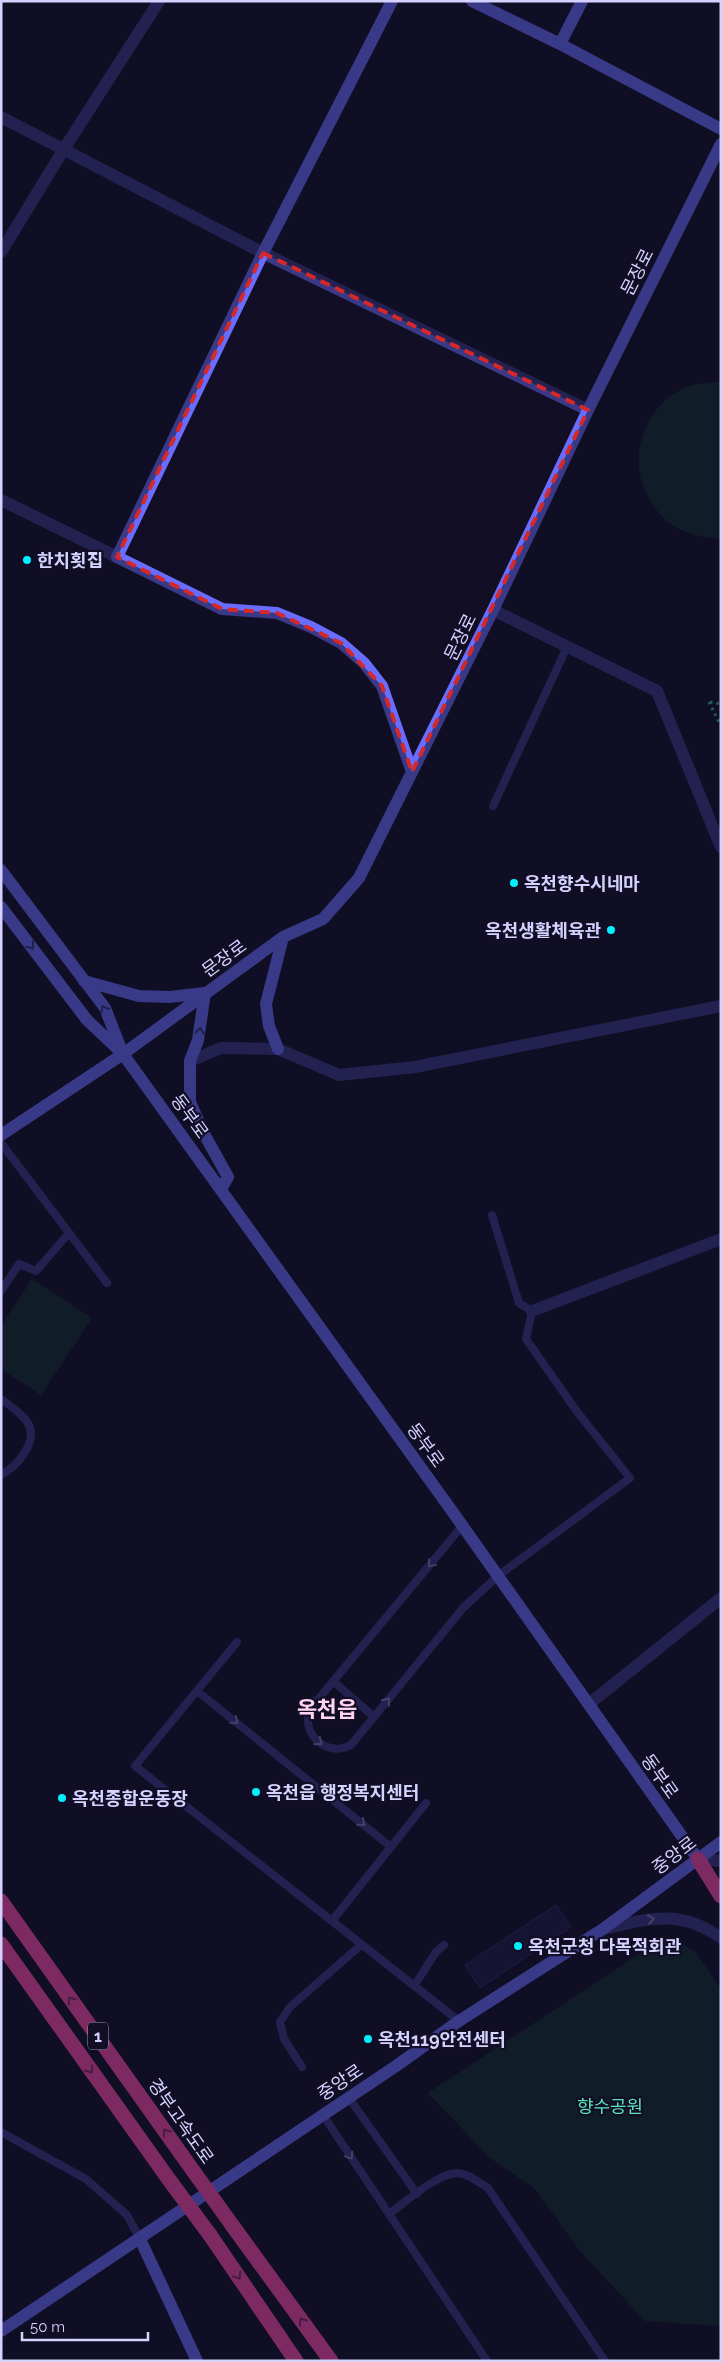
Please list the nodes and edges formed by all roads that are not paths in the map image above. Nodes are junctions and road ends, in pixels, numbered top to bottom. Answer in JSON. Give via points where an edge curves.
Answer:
{"nodes":[{"id":1,"x":159,"y":1,"type":"edge"},
{"id":2,"x":392,"y":1,"type":"edge"},
{"id":3,"x":472,"y":1,"type":"edge"},
{"id":4,"x":582,"y":1,"type":"edge"},
{"id":5,"x":560,"y":44,"type":"junction"},
{"id":6,"x":1,"y":117,"type":"edge"},
{"id":7,"x":721,"y":129,"type":"edge"},
{"id":8,"x":721,"y":144,"type":"edge"},
{"id":9,"x":64,"y":149,"type":"junction"},
{"id":10,"x":1,"y":252,"type":"edge"},
{"id":11,"x":263,"y":254,"type":"junction"},
{"id":12,"x":588,"y":410,"type":"junction"},
{"id":13,"x":1,"y":500,"type":"edge"},
{"id":14,"x":118,"y":557,"type":"junction"},
{"id":15,"x":492,"y":610,"type":"junction"},
{"id":16,"x":567,"y":647,"type":"junction"},
{"id":17,"x":412,"y":772,"type":"junction"},
{"id":18,"x":493,"y":806,"type":"dead end"},
{"id":19,"x":721,"y":847,"type":"edge"},
{"id":20,"x":1,"y":870,"type":"edge"},
{"id":21,"x":1,"y":907,"type":"edge"},
{"id":22,"x":283,"y":937,"type":"junction"},
{"id":23,"x":84,"y":981,"type":"junction"},
{"id":24,"x":205,"y":993,"type":"junction"},
{"id":25,"x":721,"y":1006,"type":"edge"},
{"id":26,"x":278,"y":1049,"type":"junction"},
{"id":27,"x":123,"y":1054,"type":"junction"},
{"id":28,"x":190,"y":1061,"type":"junction"},
{"id":29,"x":1,"y":1134,"type":"edge"},
{"id":30,"x":1,"y":1143,"type":"edge"},
{"id":31,"x":221,"y":1189,"type":"junction"},
{"id":32,"x":492,"y":1215,"type":"dead end"},
{"id":33,"x":69,"y":1233,"type":"junction"},
{"id":34,"x":721,"y":1239,"type":"edge"},
{"id":35,"x":107,"y":1283,"type":"dead end"},
{"id":36,"x":1,"y":1291,"type":"edge"},
{"id":37,"x":532,"y":1311,"type":"junction"},
{"id":38,"x":1,"y":1399,"type":"edge"},
{"id":39,"x":1,"y":1475,"type":"edge"},
{"id":40,"x":462,"y":1526,"type":"junction"},
{"id":41,"x":498,"y":1576,"type":"junction"},
{"id":42,"x":721,"y":1598,"type":"edge"},
{"id":43,"x":237,"y":1642,"type":"dead end"},
{"id":44,"x":333,"y":1681,"type":"junction"},
{"id":45,"x":197,"y":1691,"type":"junction"},
{"id":46,"x":589,"y":1704,"type":"junction"},
{"id":47,"x":374,"y":1717,"type":"junction"},
{"id":48,"x":426,"y":1803,"type":"dead end"},
{"id":49,"x":721,"y":1842,"type":"edge"},
{"id":50,"x":391,"y":1847,"type":"junction"},
{"id":51,"x":698,"y":1859,"type":"junction"},
{"id":52,"x":721,"y":1861,"type":"edge"},
{"id":53,"x":721,"y":1896,"type":"edge"},
{"id":54,"x":1,"y":1901,"type":"edge"},
{"id":55,"x":332,"y":1921,"type":"junction"},
{"id":56,"x":603,"y":1930,"type":"junction"},
{"id":57,"x":721,"y":1938,"type":"edge"},
{"id":58,"x":1,"y":1944,"type":"edge"},
{"id":59,"x":362,"y":1945,"type":"junction"},
{"id":60,"x":444,"y":1945,"type":"dead end"},
{"id":61,"x":414,"y":1986,"type":"junction"},
{"id":62,"x":459,"y":2022,"type":"junction"},
{"id":63,"x":302,"y":2067,"type":"dead end"},
{"id":64,"x":349,"y":2098,"type":"junction"},
{"id":65,"x":323,"y":2115,"type":"junction"},
{"id":66,"x":1,"y":2132,"type":"edge"},
{"id":67,"x":417,"y":2194,"type":"junction"},
{"id":68,"x":389,"y":2214,"type":"junction"},
{"id":69,"x":140,"y":2239,"type":"junction"},
{"id":70,"x":1,"y":2331,"type":"edge"},
{"id":71,"x":198,"y":2361,"type":"edge"},
{"id":72,"x":296,"y":2361,"type":"edge"},
{"id":73,"x":331,"y":2361,"type":"edge"},
{"id":74,"x":488,"y":2361,"type":"edge"},
{"id":75,"x":605,"y":2361,"type":"edge"}],
"edges":[{"from":1,"to":9,"type":"street"},
{"from":2,"to":11,"type":"street"},
{"from":3,"to":5,"type":"street"},
{"from":4,"to":5,"type":"street"},
{"from":5,"to":7,"type":"street"},
{"from":6,"to":9,"type":"street"},
{"from":8,"to":12,"type":"street","name":"문장로"},
{"from":9,"to":10,"type":"street"},
{"from":9,"to":11,"type":"street"},
{"from":11,"to":12,"type":"street"},
{"from":11,"to":14,"type":"street"},
{"from":12,"to":15,"type":"street","name":"문장로"},
{"from":13,"to":14,"type":"street"},
{"from":14,"to":17,"type":"street","via":[[222,609],[277,613],[341,643],[364,663],[382,686]]},
{"from":15,"to":16,"type":"street"},
{"from":15,"to":17,"type":"street","name":"문장로"},
{"from":16,"to":18,"type":"lane"},
{"from":16,"to":19,"type":"street","via":[[657,691]]},
{"from":17,"to":22,"type":"street","name":"문장로","via":[[359,878],[323,919]]},
{"from":20,"to":23,"type":"street","name":"동부로"},
{"from":21,"to":27,"type":"street","name":"동부로","one_way":true,"via":[[87,1020]]},
{"from":22,"to":24,"type":"street","name":"문장로"},
{"from":22,"to":26,"type":"street","via":[[266,1004]]},
{"from":23,"to":24,"type":"street","via":[[139,996]]},
{"from":27,"to":23,"type":"street","name":"동부로","one_way":true,"via":[[105,1008]]},
{"from":24,"to":27,"type":"street","name":"문장로"},
{"from":28,"to":24,"type":"street","one_way":true,"via":[[198,1040]]},
{"from":25,"to":26,"type":"street","via":[[415,1067],[339,1075]]},
{"from":26,"to":28,"type":"street","via":[[221,1048]]},
{"from":27,"to":29,"type":"street","name":"문장로"},
{"from":27,"to":31,"type":"street","name":"동부로"},
{"from":28,"to":31,"type":"street","via":[[190,1102],[202,1132],[228,1177]]},
{"from":30,"to":33,"type":"lane"},
{"from":31,"to":40,"type":"street","name":"동부로"},
{"from":32,"to":37,"type":"lane","via":[[519,1303]]},
{"from":33,"to":35,"type":"lane"},
{"from":33,"to":36,"type":"lane","via":[[36,1271],[19,1264]]},
{"from":34,"to":37,"type":"street"},
{"from":37,"to":41,"type":"lane","via":[[526,1339],[578,1413],[630,1478]]},
{"from":38,"to":39,"type":"lane","via":[[30,1425],[26,1451],[20,1462]]},
{"from":40,"to":41,"type":"street","name":"동부로"},
{"from":40,"to":44,"type":"lane","one_way":true},
{"from":41,"to":46,"type":"street","name":"동부로"},
{"from":47,"to":41,"type":"lane","one_way":true,"via":[[439,1634]]},
{"from":42,"to":46,"type":"street"},
{"from":43,"to":45,"type":"lane"},
{"from":44,"to":47,"type":"lane"},
{"from":44,"to":47,"type":"lane","one_way":true,"via":[[314,1703],[308,1718],[310,1732],[319,1744],[330,1749],[351,1745]]},
{"from":45,"to":50,"type":"lane","one_way":true},
{"from":45,"to":55,"type":"lane","via":[[135,1766]]},
{"from":46,"to":51,"type":"street","name":"동부로"},
{"from":48,"to":50,"type":"lane"},
{"from":49,"to":51,"type":"street","name":"중앙로"},
{"from":50,"to":55,"type":"lane"},
{"from":51,"to":52,"type":"street"},
{"from":51,"to":53,"type":"highway"},
{"from":51,"to":56,"type":"street","name":"중앙로"},
{"from":73,"to":54,"type":"highway","name":"경부고속도로","number":"1","one_way":true,"bridge":true},
{"from":55,"to":59,"type":"lane"},
{"from":56,"to":57,"type":"street","one_way":true,"via":[[663,1917],[706,1928]]},
{"from":56,"to":62,"type":"street","name":"중앙로"},
{"from":58,"to":72,"type":"highway","number":"1","one_way":true,"bridge":true,"via":[[210,2235]]},
{"from":59,"to":61,"type":"lane"},
{"from":59,"to":63,"type":"lane","via":[[290,2007],[280,2022],[284,2039]]},
{"from":60,"to":61,"type":"lane"},
{"from":61,"to":62,"type":"lane"},
{"from":62,"to":64,"type":"street","name":"중앙로"},
{"from":64,"to":65,"type":"street","name":"중앙로"},
{"from":64,"to":67,"type":"lane"},
{"from":65,"to":68,"type":"lane","one_way":true},
{"from":65,"to":69,"type":"street","name":"중앙로"},
{"from":66,"to":69,"type":"lane","via":[[86,2179],[127,2215]]},
{"from":67,"to":68,"type":"lane"},
{"from":67,"to":75,"type":"lane","via":[[440,2178],[456,2173],[472,2177],[488,2188]]},
{"from":68,"to":74,"type":"lane"},
{"from":69,"to":70,"type":"street","name":"중앙로"},
{"from":69,"to":71,"type":"street"}]}
